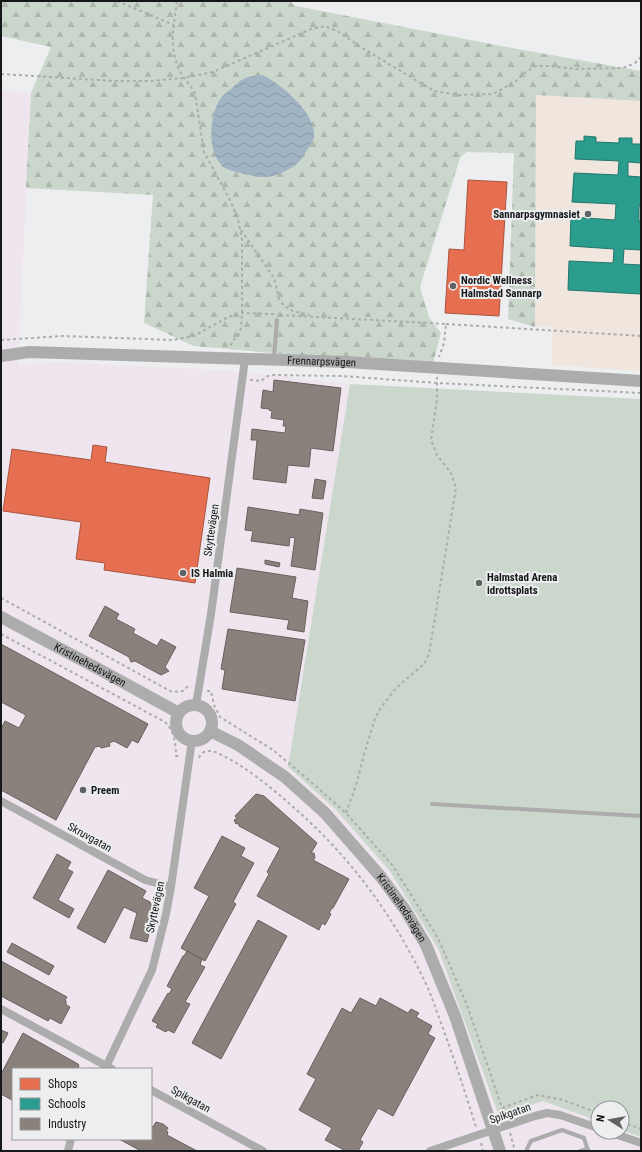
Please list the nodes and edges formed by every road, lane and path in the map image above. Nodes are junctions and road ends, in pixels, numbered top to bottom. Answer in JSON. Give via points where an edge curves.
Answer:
{"nodes":[{"id":1,"x":117,"y":1,"type":"edge"},
{"id":2,"x":177,"y":1,"type":"edge"},
{"id":3,"x":174,"y":26,"type":"junction"},
{"id":4,"x":641,"y":58,"type":"edge"},
{"id":5,"x":1,"y":74,"type":"edge"},
{"id":6,"x":184,"y":78,"type":"junction"},
{"id":7,"x":240,"y":229,"type":"junction"},
{"id":8,"x":242,"y":313,"type":"junction"},
{"id":9,"x":313,"y":316,"type":"junction"},
{"id":10,"x":278,"y":320,"type":"dead end"},
{"id":11,"x":446,"y":324,"type":"junction"},
{"id":12,"x":641,"y":336,"type":"edge"},
{"id":13,"x":1,"y":340,"type":"edge"},
{"id":14,"x":1,"y":356,"type":"edge"},
{"id":15,"x":229,"y":358,"type":"junction"},
{"id":16,"x":244,"y":358,"type":"junction"},
{"id":17,"x":274,"y":360,"type":"junction"},
{"id":18,"x":438,"y":369,"type":"junction"},
{"id":19,"x":242,"y":379,"type":"junction"},
{"id":20,"x":641,"y":381,"type":"edge"},
{"id":21,"x":437,"y":383,"type":"junction"},
{"id":22,"x":641,"y":393,"type":"edge"},
{"id":23,"x":1,"y":598,"type":"edge"},
{"id":24,"x":1,"y":617,"type":"edge"},
{"id":25,"x":1,"y":634,"type":"edge"},
{"id":26,"x":199,"y":690,"type":"junction"},
{"id":27,"x":196,"y":705,"type":"junction"},
{"id":28,"x":178,"y":713,"type":"junction"},
{"id":29,"x":210,"y":731,"type":"junction"},
{"id":30,"x":192,"y":740,"type":"junction"},
{"id":31,"x":189,"y":757,"type":"junction"},
{"id":32,"x":1,"y":801,"type":"edge"},
{"id":33,"x":432,"y":804,"type":"dead end"},
{"id":34,"x":346,"y":813,"type":"junction"},
{"id":35,"x":641,"y":816,"type":"edge"},
{"id":36,"x":171,"y":887,"type":"junction"},
{"id":37,"x":1,"y":1009,"type":"edge"},
{"id":38,"x":108,"y":1068,"type":"edge"},
{"id":39,"x":152,"y":1091,"type":"edge"},
{"id":40,"x":502,"y":1108,"type":"junction"},
{"id":41,"x":590,"y":1110,"type":"edge"},
{"id":42,"x":590,"y":1125,"type":"edge"},
{"id":43,"x":630,"y":1125,"type":"edge"},
{"id":44,"x":508,"y":1126,"type":"junction"},
{"id":45,"x":641,"y":1129,"type":"edge"},
{"id":46,"x":493,"y":1131,"type":"junction"},
{"id":47,"x":478,"y":1135,"type":"junction"},
{"id":48,"x":630,"y":1139,"type":"edge"},
{"id":49,"x":71,"y":1140,"type":"edge"},
{"id":50,"x":641,"y":1143,"type":"edge"},
{"id":51,"x":588,"y":1150,"type":"edge"},
{"id":52,"x":68,"y":1151,"type":"edge"},
{"id":53,"x":263,"y":1151,"type":"edge"},
{"id":54,"x":430,"y":1151,"type":"edge"},
{"id":55,"x":483,"y":1151,"type":"edge"},
{"id":56,"x":500,"y":1151,"type":"edge"},
{"id":57,"x":516,"y":1151,"type":"edge"},
{"id":58,"x":526,"y":1151,"type":"edge"},
{"id":59,"x":580,"y":1151,"type":"edge"}],
"edges":[{"from":1,"to":3,"type":"path"},
{"from":2,"to":3,"type":"path"},
{"from":3,"to":6,"type":"path","via":[[172,46]]},
{"from":4,"to":6,"type":"path","via":[[623,68],[576,69],[536,66],[493,94],[458,95],[434,91],[339,32],[325,26],[311,29],[213,72]]},
{"from":5,"to":6,"type":"path","via":[[114,81]]},
{"from":6,"to":7,"type":"path","via":[[195,94],[204,152],[229,198]]},
{"from":7,"to":8,"type":"path"},
{"from":7,"to":9,"type":"path","via":[[274,278],[279,299],[284,306]]},
{"from":8,"to":9,"type":"path"},
{"from":8,"to":13,"type":"path","via":[[228,317],[194,336],[177,340],[63,336]]},
{"from":8,"to":15,"type":"path","via":[[241,328],[232,342]]},
{"from":9,"to":11,"type":"path"},
{"from":10,"to":17,"type":"lane"},
{"from":11,"to":12,"type":"path"},
{"from":11,"to":18,"type":"path"},
{"from":14,"to":15,"type":"street","name":"Frennarpsvägen","via":[[30,352]]},
{"from":15,"to":16,"type":"street","name":"Frennarpsvägen"},
{"from":16,"to":17,"type":"street","name":"Frennarpsvägen"},
{"from":16,"to":19,"type":"street","name":"Skyttevägen"},
{"from":17,"to":18,"type":"street","name":"Frennarpsvägen","via":[[347,362]]},
{"from":18,"to":20,"type":"street","name":"Frennarpsvägen"},
{"from":18,"to":21,"type":"path"},
{"from":19,"to":21,"type":"path","via":[[261,381],[273,375],[342,376]]},
{"from":19,"to":26,"type":"street","name":"Skyttevägen"},
{"from":21,"to":22,"type":"path"},
{"from":21,"to":34,"type":"path","via":[[431,440],[436,455],[451,473],[456,488],[429,654],[424,664],[396,688],[380,709]]},
{"from":23,"to":26,"type":"path","via":[[172,692],[183,691],[188,686]]},
{"from":24,"to":28,"type":"street","name":"Kristinehedsvägen"},
{"from":25,"to":31,"type":"path","via":[[165,722],[172,732],[176,756]]},
{"from":26,"to":27,"type":"street","name":"Skyttevägen"},
{"from":26,"to":34,"type":"path","via":[[211,691],[220,718],[273,750]]},
{"from":27,"to":28,"type":"street","via":[[186,706]]},
{"from":27,"to":29,"type":"street","via":[[209,713],[212,723]]},
{"from":28,"to":30,"type":"street","via":[[177,729],[183,737]]},
{"from":29,"to":30,"type":"street","via":[[201,739]]},
{"from":29,"to":46,"type":"street","name":"Kristinehedsvägen","via":[[238,745],[285,777],[325,813],[381,877],[406,911],[426,945],[455,1016]]},
{"from":30,"to":31,"type":"street","name":"Skyttevägen"},
{"from":31,"to":36,"type":"street","name":"Skyttevägen"},
{"from":31,"to":47,"type":"path","via":[[199,760],[200,755],[209,750],[221,754],[256,777],[310,822],[365,883],[399,932],[427,984]]},
{"from":32,"to":36,"type":"street","name":"Skruvgatan","via":[[145,880]]},
{"from":33,"to":35,"type":"lane"},
{"from":34,"to":40,"type":"path","via":[[393,866],[438,938],[467,1005]]},
{"from":36,"to":38,"type":"street","name":"Skyttevägen","via":[[152,970]]},
{"from":37,"to":38,"type":"street"},
{"from":39,"to":53,"type":"street","name":"Spikgatan"},
{"from":40,"to":41,"type":"path","via":[[538,1096],[563,1100]]},
{"from":40,"to":44,"type":"path"},
{"from":42,"to":44,"type":"street","name":"Spikgatan","via":[[547,1113]]},
{"from":43,"to":45,"type":"path"},
{"from":44,"to":46,"type":"street","name":"Spikgatan"},
{"from":44,"to":57,"type":"path"},
{"from":46,"to":47,"type":"street","name":"Spikgatan"},
{"from":46,"to":56,"type":"street","name":"Kristinehedsvägen"},
{"from":47,"to":54,"type":"street","name":"Spikgatan"},
{"from":47,"to":55,"type":"path"},
{"from":48,"to":50,"type":"street"},
{"from":49,"to":52,"type":"street"},
{"from":51,"to":58,"type":"lane","via":[[584,1138],[562,1130],[531,1141]]},
{"from":51,"to":59,"type":"lane"}]}
